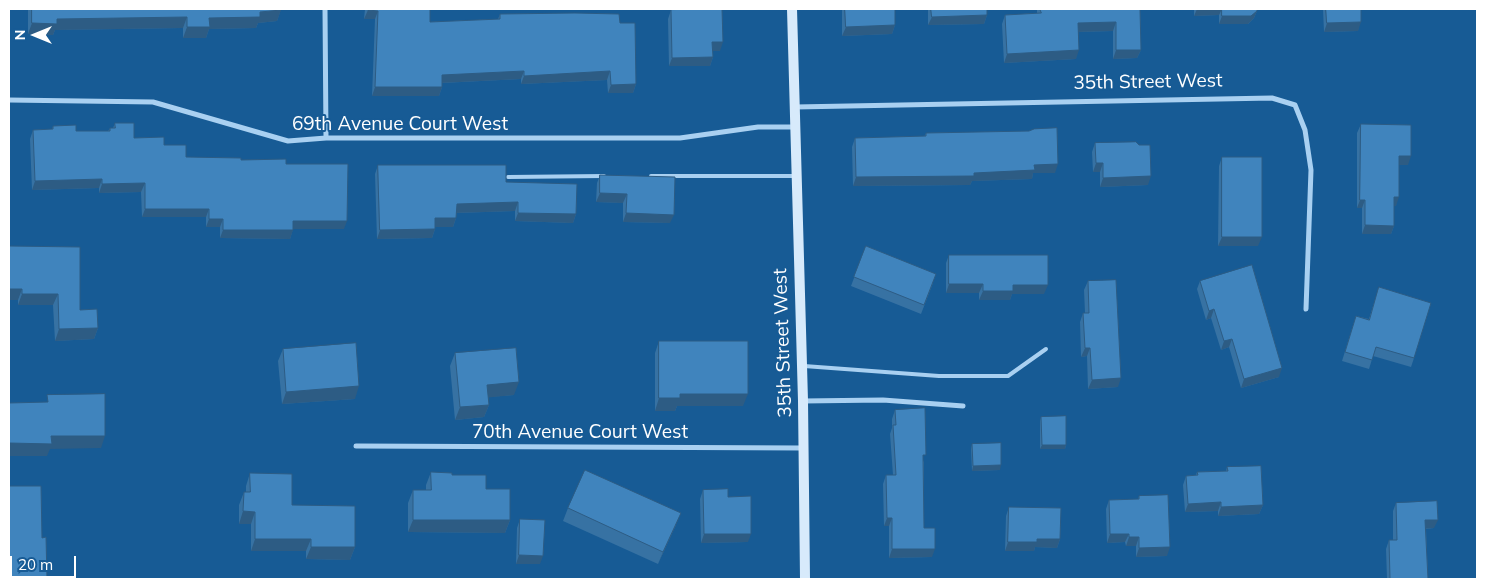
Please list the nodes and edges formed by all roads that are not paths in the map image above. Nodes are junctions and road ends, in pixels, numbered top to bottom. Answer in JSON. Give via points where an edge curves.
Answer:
{"nodes":[{"id":1,"x":325,"y":9,"type":"edge"},
{"id":2,"x":792,"y":9,"type":"edge"},
{"id":3,"x":9,"y":100,"type":"edge"},
{"id":4,"x":794,"y":107,"type":"junction"},
{"id":5,"x":795,"y":127,"type":"junction"},
{"id":6,"x":326,"y":138,"type":"junction"},
{"id":7,"x":613,"y":176,"type":"edge"},
{"id":8,"x":641,"y":176,"type":"edge"},
{"id":9,"x":796,"y":176,"type":"junction"},
{"id":10,"x":508,"y":177,"type":"edge"},
{"id":11,"x":1306,"y":308,"type":"dead end"},
{"id":12,"x":1046,"y":349,"type":"dead end"},
{"id":13,"x":802,"y":366,"type":"junction"},
{"id":14,"x":803,"y":401,"type":"junction"},
{"id":15,"x":963,"y":406,"type":"dead end"},
{"id":16,"x":356,"y":446,"type":"dead end"},
{"id":17,"x":803,"y":448,"type":"junction"},
{"id":18,"x":805,"y":579,"type":"edge"}],
"edges":[{"from":1,"to":6,"type":"street"},
{"from":2,"to":4,"type":"street","name":"35th Street West"},
{"from":3,"to":6,"type":"street","name":"69th Avenue Court West","via":[[153,102],[288,141]]},
{"from":4,"to":5,"type":"street","name":"35th Street West"},
{"from":4,"to":11,"type":"street","name":"35th Street West","via":[[1272,98],[1294,105],[1305,130],[1311,170]]},
{"from":5,"to":6,"type":"street","name":"69th Avenue Court West","via":[[758,127],[680,138]]},
{"from":5,"to":9,"type":"street","name":"35th Street West"},
{"from":7,"to":10,"type":"lane"},
{"from":8,"to":9,"type":"lane"},
{"from":9,"to":13,"type":"street","name":"35th Street West"},
{"from":12,"to":13,"type":"lane","via":[[1008,376],[939,376]]},
{"from":13,"to":14,"type":"street","name":"35th Street West"},
{"from":14,"to":15,"type":"street","via":[[883,400]]},
{"from":14,"to":17,"type":"street","name":"35th Street West"},
{"from":16,"to":17,"type":"street","name":"70th Avenue Court West"},
{"from":17,"to":18,"type":"street","name":"35th Street West"}]}
